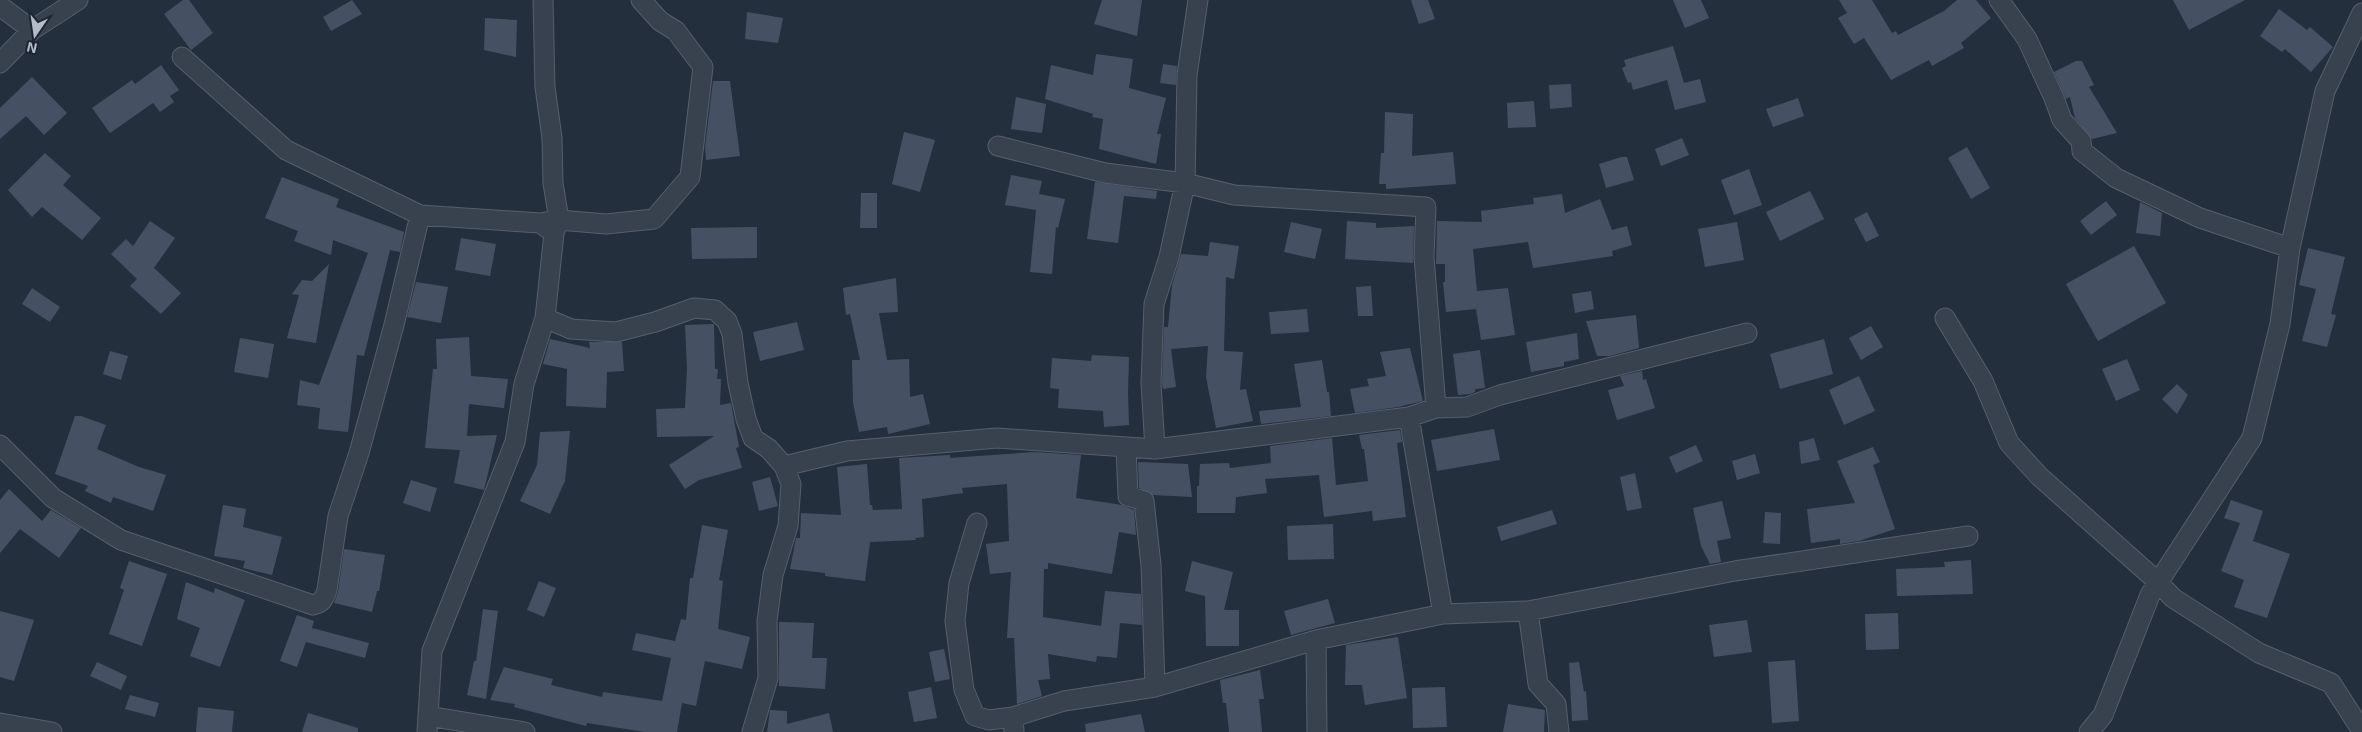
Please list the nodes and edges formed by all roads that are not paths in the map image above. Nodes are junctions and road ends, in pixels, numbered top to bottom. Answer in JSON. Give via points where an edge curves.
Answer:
{"nodes":[{"id":1,"x":78,"y":0,"type":"edge"},
{"id":2,"x":543,"y":0,"type":"edge"},
{"id":3,"x":641,"y":0,"type":"edge"},
{"id":4,"x":1198,"y":0,"type":"edge"},
{"id":5,"x":1999,"y":0,"type":"edge"},
{"id":6,"x":0,"y":6,"type":"edge"},
{"id":7,"x":2362,"y":13,"type":"edge"},
{"id":8,"x":32,"y":30,"type":"junction"},
{"id":9,"x":182,"y":57,"type":"dead end"},
{"id":10,"x":0,"y":63,"type":"edge"},
{"id":11,"x":998,"y":146,"type":"dead end"},
{"id":12,"x":1185,"y":183,"type":"junction"},
{"id":13,"x":420,"y":215,"type":"junction"},
{"id":14,"x":551,"y":226,"type":"junction"},
{"id":15,"x":2290,"y":248,"type":"junction"},
{"id":16,"x":544,"y":318,"type":"junction"},
{"id":17,"x":1946,"y":318,"type":"dead end"},
{"id":18,"x":1747,"y":333,"type":"dead end"},
{"id":19,"x":1436,"y":408,"type":"junction"},
{"id":20,"x":1409,"y":417,"type":"junction"},
{"id":21,"x":0,"y":445,"type":"edge"},
{"id":22,"x":1126,"y":447,"type":"junction"},
{"id":23,"x":1155,"y":449,"type":"junction"},
{"id":24,"x":784,"y":466,"type":"junction"},
{"id":25,"x":977,"y":523,"type":"dead end"},
{"id":26,"x":1968,"y":536,"type":"dead end"},
{"id":27,"x":2158,"y":582,"type":"junction"},
{"id":28,"x":1528,"y":611,"type":"junction"},
{"id":29,"x":1443,"y":614,"type":"junction"},
{"id":30,"x":1316,"y":640,"type":"junction"},
{"id":31,"x":1155,"y":687,"type":"junction"},
{"id":32,"x":0,"y":723,"type":"edge"},
{"id":33,"x":427,"y":724,"type":"edge"},
{"id":34,"x":1013,"y":725,"type":"edge"},
{"id":35,"x":2362,"y":731,"type":"edge"},
{"id":36,"x":52,"y":732,"type":"edge"},
{"id":37,"x":525,"y":732,"type":"edge"},
{"id":38,"x":752,"y":732,"type":"edge"},
{"id":39,"x":1317,"y":732,"type":"edge"},
{"id":40,"x":1560,"y":732,"type":"edge"},
{"id":41,"x":2088,"y":732,"type":"edge"}],
"edges":[{"from":1,"to":8,"type":"street"},
{"from":2,"to":14,"type":"street","via":[[545,87],[552,138]]},
{"from":3,"to":14,"type":"street","via":[[660,21],[676,31],[703,67],[690,177],[654,219]]},
{"from":4,"to":12,"type":"street","via":[[1187,75]]},
{"from":5,"to":15,"type":"street","via":[[2027,39],[2062,120],[2081,142],[2082,151],[2116,178],[2186,211]]},
{"from":6,"to":8,"type":"street"},
{"from":7,"to":15,"type":"street","via":[[2325,91]]},
{"from":8,"to":10,"type":"street"},
{"from":9,"to":13,"type":"street","via":[[286,150]]},
{"from":11,"to":12,"type":"street","via":[[1105,173]]},
{"from":12,"to":19,"type":"street","via":[[1234,195],[1426,207],[1424,257]]},
{"from":12,"to":23,"type":"street","via":[[1169,257],[1154,304],[1151,383]]},
{"from":13,"to":14,"type":"street"},
{"from":13,"to":21,"type":"street","via":[[394,325],[338,516],[327,590],[319,604],[313,605],[121,540],[53,498]]},
{"from":14,"to":16,"type":"street"},
{"from":15,"to":27,"type":"street","via":[[2280,324],[2252,438]]},
{"from":16,"to":24,"type":"street","via":[[571,329],[616,332],[694,308],[715,310],[727,320],[732,334],[738,383],[753,438]]},
{"from":16,"to":33,"type":"street","via":[[524,384],[515,442],[432,651]]},
{"from":17,"to":27,"type":"street","via":[[1982,381],[2009,443],[2039,476]]},
{"from":18,"to":19,"type":"street","via":[[1500,395],[1467,407]]},
{"from":19,"to":20,"type":"street"},
{"from":20,"to":23,"type":"street"},
{"from":20,"to":29,"type":"street"},
{"from":22,"to":23,"type":"street"},
{"from":22,"to":24,"type":"street","via":[[989,439],[847,450]]},
{"from":22,"to":31,"type":"street","via":[[1128,496],[1144,501],[1151,565]]},
{"from":24,"to":38,"type":"street","via":[[791,484],[788,526],[774,575],[767,621],[768,678]]},
{"from":25,"to":34,"type":"street","via":[[959,583],[955,621],[964,690],[975,716]]},
{"from":26,"to":28,"type":"street","via":[[1735,571]]},
{"from":27,"to":35,"type":"street","via":[[2172,598],[2259,653],[2331,683]]},
{"from":27,"to":41,"type":"street","via":[[2103,715]]},
{"from":28,"to":29,"type":"street"},
{"from":28,"to":40,"type":"street","via":[[1538,684],[1556,704]]},
{"from":29,"to":30,"type":"street"},
{"from":30,"to":31,"type":"street"},
{"from":30,"to":39,"type":"street"},
{"from":31,"to":34,"type":"street","via":[[1064,700]]},
{"from":32,"to":36,"type":"street"},
{"from":33,"to":37,"type":"street"}]}
